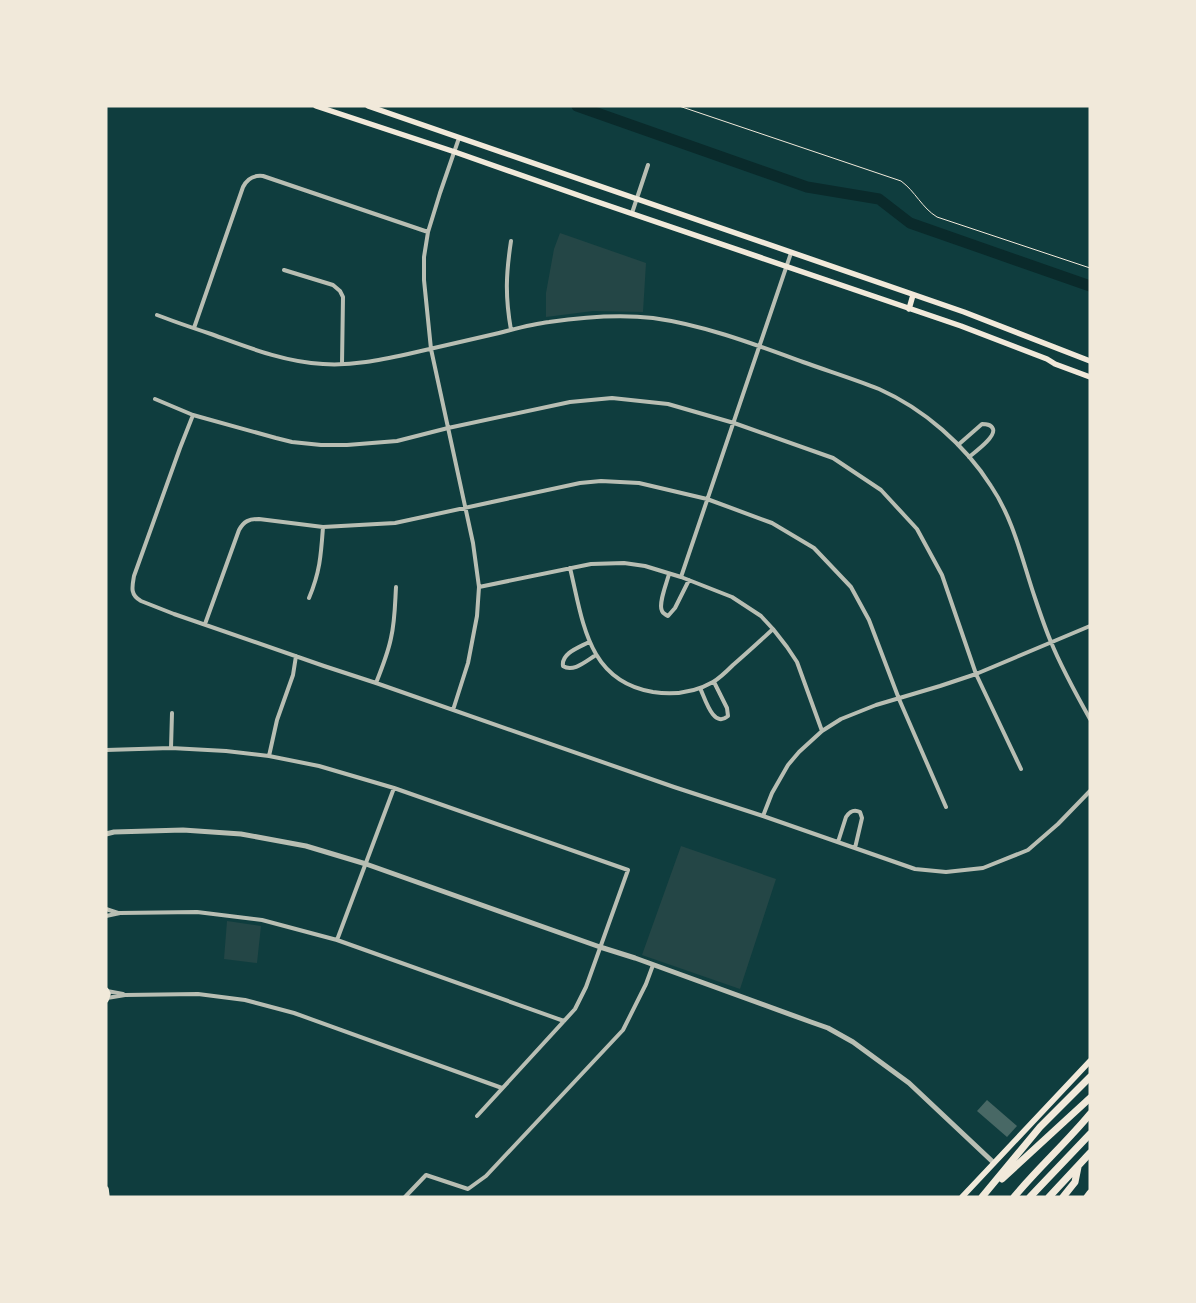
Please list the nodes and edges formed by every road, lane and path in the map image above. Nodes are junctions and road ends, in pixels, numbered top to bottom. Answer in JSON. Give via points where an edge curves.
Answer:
{"nodes":[{"id":1,"x":316,"y":106,"type":"edge"},
{"id":2,"x":368,"y":106,"type":"edge"},
{"id":3,"x":679,"y":106,"type":"edge"},
{"id":4,"x":459,"y":138,"type":"junction"},
{"id":5,"x":455,"y":152,"type":"junction"},
{"id":6,"x":648,"y":165,"type":"dead end"},
{"id":7,"x":636,"y":200,"type":"junction"},
{"id":8,"x":632,"y":214,"type":"junction"},
{"id":9,"x":428,"y":232,"type":"junction"},
{"id":10,"x":511,"y":240,"type":"dead end"},
{"id":11,"x":791,"y":253,"type":"junction"},
{"id":12,"x":787,"y":266,"type":"junction"},
{"id":13,"x":1090,"y":268,"type":"edge"},
{"id":14,"x":284,"y":270,"type":"dead end"},
{"id":15,"x":913,"y":295,"type":"junction"},
{"id":16,"x":909,"y":309,"type":"junction"},
{"id":17,"x":157,"y":315,"type":"dead end"},
{"id":18,"x":194,"y":328,"type":"junction"},
{"id":19,"x":511,"y":330,"type":"junction"},
{"id":20,"x":759,"y":346,"type":"junction"},
{"id":21,"x":1051,"y":346,"type":"junction"},
{"id":22,"x":430,"y":349,"type":"junction"},
{"id":23,"x":1047,"y":359,"type":"junction"},
{"id":24,"x":1090,"y":361,"type":"edge"},
{"id":25,"x":342,"y":364,"type":"junction"},
{"id":26,"x":1090,"y":378,"type":"edge"},
{"id":27,"x":155,"y":399,"type":"dead end"},
{"id":28,"x":193,"y":415,"type":"junction"},
{"id":29,"x":734,"y":423,"type":"junction"},
{"id":30,"x":448,"y":428,"type":"junction"},
{"id":31,"x":958,"y":445,"type":"junction"},
{"id":32,"x":968,"y":457,"type":"junction"},
{"id":33,"x":707,"y":499,"type":"junction"},
{"id":34,"x":466,"y":509,"type":"junction"},
{"id":35,"x":323,"y":527,"type":"junction"},
{"id":36,"x":570,"y":568,"type":"junction"},
{"id":37,"x":669,"y":574,"type":"junction"},
{"id":38,"x":681,"y":577,"type":"junction"},
{"id":39,"x":689,"y":580,"type":"junction"},
{"id":40,"x":396,"y":587,"type":"dead end"},
{"id":41,"x":479,"y":587,"type":"junction"},
{"id":42,"x":309,"y":598,"type":"dead end"},
{"id":43,"x":205,"y":624,"type":"junction"},
{"id":44,"x":1090,"y":626,"type":"edge"},
{"id":45,"x":774,"y":629,"type":"junction"},
{"id":46,"x":590,"y":642,"type":"junction"},
{"id":47,"x":1051,"y":642,"type":"junction"},
{"id":48,"x":596,"y":655,"type":"junction"},
{"id":49,"x":296,"y":656,"type":"junction"},
{"id":50,"x":976,"y":674,"type":"junction"},
{"id":51,"x":714,"y":682,"type":"junction"},
{"id":52,"x":376,"y":683,"type":"junction"},
{"id":53,"x":700,"y":688,"type":"junction"},
{"id":54,"x":899,"y":700,"type":"junction"},
{"id":55,"x":453,"y":710,"type":"junction"},
{"id":56,"x":172,"y":713,"type":"dead end"},
{"id":57,"x":1090,"y":719,"type":"edge"},
{"id":58,"x":822,"y":730,"type":"junction"},
{"id":59,"x":171,"y":748,"type":"junction"},
{"id":60,"x":106,"y":750,"type":"edge"},
{"id":61,"x":269,"y":756,"type":"junction"},
{"id":62,"x":1021,"y":770,"type":"dead end"},
{"id":63,"x":394,"y":788,"type":"junction"},
{"id":64,"x":1090,"y":791,"type":"edge"},
{"id":65,"x":946,"y":807,"type":"dead end"},
{"id":66,"x":763,"y":816,"type":"junction"},
{"id":67,"x":106,"y":832,"type":"edge"},
{"id":68,"x":838,"y":842,"type":"junction"},
{"id":69,"x":855,"y":848,"type":"junction"},
{"id":70,"x":366,"y":864,"type":"junction"},
{"id":71,"x":106,"y":909,"type":"edge"},
{"id":72,"x":120,"y":913,"type":"junction"},
{"id":73,"x":106,"y":916,"type":"edge"},
{"id":74,"x":337,"y":940,"type":"junction"},
{"id":75,"x":600,"y":946,"type":"junction"},
{"id":76,"x":652,"y":965,"type":"junction"},
{"id":77,"x":107,"y":995,"type":"edge"},
{"id":78,"x":564,"y":1021,"type":"junction"},
{"id":79,"x":1090,"y":1061,"type":"edge"},
{"id":80,"x":1090,"y":1077,"type":"edge"},
{"id":81,"x":502,"y":1088,"type":"junction"},
{"id":82,"x":1090,"y":1098,"type":"edge"},
{"id":83,"x":1090,"y":1114,"type":"edge"},
{"id":84,"x":477,"y":1116,"type":"dead end"},
{"id":85,"x":1090,"y":1134,"type":"edge"},
{"id":86,"x":1090,"y":1153,"type":"edge"},
{"id":87,"x":994,"y":1163,"type":"junction"},
{"id":88,"x":1078,"y":1166,"type":"junction"},
{"id":89,"x":106,"y":1189,"type":"edge"},
{"id":90,"x":1090,"y":1193,"type":"edge"},
{"id":91,"x":106,"y":1197,"type":"edge"},
{"id":92,"x":405,"y":1197,"type":"edge"},
{"id":93,"x":962,"y":1197,"type":"edge"},
{"id":94,"x":982,"y":1197,"type":"edge"},
{"id":95,"x":1014,"y":1197,"type":"edge"},
{"id":96,"x":1030,"y":1197,"type":"edge"},
{"id":97,"x":1049,"y":1197,"type":"edge"},
{"id":98,"x":1063,"y":1197,"type":"edge"},
{"id":99,"x":1087,"y":1197,"type":"edge"}],
"edges":[{"from":1,"to":5,"type":"main road"},
{"from":2,"to":4,"type":"main road"},
{"from":3,"to":13,"type":"path","via":[[901,181],[937,217]]},
{"from":4,"to":5,"type":"street"},
{"from":4,"to":7,"type":"main road"},
{"from":5,"to":8,"type":"main road"},
{"from":5,"to":9,"type":"street"},
{"from":6,"to":7,"type":"street"},
{"from":7,"to":8,"type":"street"},
{"from":7,"to":11,"type":"main road"},
{"from":8,"to":12,"type":"main road"},
{"from":9,"to":18,"type":"street","via":[[263,176],[251,178],[245,183]]},
{"from":9,"to":22,"type":"street","via":[[424,280]]},
{"from":10,"to":19,"type":"street","via":[[506,291]]},
{"from":11,"to":12,"type":"street"},
{"from":11,"to":15,"type":"main road"},
{"from":12,"to":16,"type":"main road"},
{"from":12,"to":20,"type":"street"},
{"from":14,"to":25,"type":"street","via":[[333,285],[340,291],[343,297]]},
{"from":15,"to":16,"type":"main road"},
{"from":15,"to":21,"type":"main road"},
{"from":16,"to":23,"type":"main road"},
{"from":17,"to":18,"type":"street"},
{"from":18,"to":25,"type":"street","via":[[288,359]]},
{"from":19,"to":20,"type":"street","via":[[594,317],[643,317],[699,328]]},
{"from":19,"to":22,"type":"street"},
{"from":20,"to":29,"type":"street"},
{"from":20,"to":31,"type":"street","via":[[881,390],[929,418]]},
{"from":21,"to":23,"type":"main road"},
{"from":21,"to":24,"type":"main road"},
{"from":22,"to":25,"type":"street"},
{"from":22,"to":30,"type":"street"},
{"from":23,"to":26,"type":"main road"},
{"from":27,"to":28,"type":"street"},
{"from":28,"to":30,"type":"street","via":[[292,442],[321,445],[397,441]]},
{"from":28,"to":43,"type":"street","via":[[132,589],[134,596],[141,601]]},
{"from":29,"to":30,"type":"street","via":[[668,404],[612,398],[570,402]]},
{"from":29,"to":33,"type":"street"},
{"from":29,"to":50,"type":"street","via":[[833,458],[881,490],[916,529],[942,575]]},
{"from":30,"to":34,"type":"street"},
{"from":31,"to":32,"type":"street"},
{"from":31,"to":32,"type":"street","via":[[982,424],[991,426],[992,436]]},
{"from":32,"to":47,"type":"street","via":[[992,486],[1006,512]]},
{"from":33,"to":34,"type":"street","via":[[640,483],[601,481]]},
{"from":33,"to":38,"type":"street"},
{"from":33,"to":54,"type":"street","via":[[772,523],[814,548],[851,587],[869,620]]},
{"from":34,"to":35,"type":"street","via":[[395,523]]},
{"from":34,"to":41,"type":"street"},
{"from":35,"to":42,"type":"street","via":[[321,559]]},
{"from":35,"to":43,"type":"street","via":[[259,519],[244,523]]},
{"from":36,"to":37,"type":"street","via":[[624,563]]},
{"from":36,"to":41,"type":"street"},
{"from":36,"to":46,"type":"street"},
{"from":37,"to":38,"type":"street"},
{"from":37,"to":39,"type":"street","via":[[661,604],[661,611],[668,616]]},
{"from":38,"to":39,"type":"street"},
{"from":39,"to":45,"type":"street","via":[[732,597]]},
{"from":40,"to":52,"type":"street","via":[[391,637]]},
{"from":41,"to":55,"type":"street","via":[[468,664]]},
{"from":43,"to":49,"type":"street"},
{"from":44,"to":47,"type":"street"},
{"from":45,"to":51,"type":"street"},
{"from":45,"to":58,"type":"street","via":[[796,662]]},
{"from":46,"to":48,"type":"street"},
{"from":46,"to":48,"type":"street","via":[[564,656],[563,666],[573,668]]},
{"from":47,"to":50,"type":"street"},
{"from":47,"to":57,"type":"street"},
{"from":48,"to":53,"type":"street","via":[[616,677],[649,691],[668,694]]},
{"from":49,"to":52,"type":"street"},
{"from":49,"to":61,"type":"street"},
{"from":50,"to":54,"type":"street"},
{"from":50,"to":62,"type":"street"},
{"from":51,"to":53,"type":"street"},
{"from":51,"to":53,"type":"street","via":[[727,708],[725,719],[716,719]]},
{"from":52,"to":55,"type":"street"},
{"from":54,"to":58,"type":"street","via":[[857,712]]},
{"from":54,"to":65,"type":"street"},
{"from":55,"to":66,"type":"street"},
{"from":56,"to":59,"type":"street"},
{"from":58,"to":66,"type":"street","via":[[788,765]]},
{"from":59,"to":60,"type":"street"},
{"from":59,"to":61,"type":"street"},
{"from":61,"to":63,"type":"street","via":[[319,766]]},
{"from":63,"to":70,"type":"street"},
{"from":63,"to":75,"type":"street","via":[[628,870]]},
{"from":64,"to":69,"type":"street","via":[[1028,850],[983,868],[946,872],[915,868]]},
{"from":66,"to":68,"type":"street"},
{"from":67,"to":70,"type":"street","via":[[183,830],[241,834],[306,846]]},
{"from":68,"to":69,"type":"street"},
{"from":68,"to":69,"type":"street","via":[[848,813],[860,812],[862,818]]},
{"from":70,"to":74,"type":"street"},
{"from":70,"to":75,"type":"street"},
{"from":71,"to":72,"type":"street"},
{"from":72,"to":73,"type":"street"},
{"from":72,"to":74,"type":"street","via":[[197,912],[262,920]]},
{"from":74,"to":78,"type":"street"},
{"from":75,"to":76,"type":"street"},
{"from":75,"to":78,"type":"street","via":[[586,987]]},
{"from":76,"to":87,"type":"street","via":[[828,1028],[853,1042],[909,1083]]},
{"from":76,"to":92,"type":"street","via":[[623,1030],[486,1176],[468,1189],[426,1175]]},
{"from":77,"to":81,"type":"street","via":[[198,994],[245,1000],[294,1013]]},
{"from":78,"to":81,"type":"street"},
{"from":79,"to":87,"type":"main road"},
{"from":80,"to":94,"type":"highway","via":[[1040,1127]]},
{"from":81,"to":84,"type":"street"},
{"from":82,"to":94,"type":"highway"},
{"from":83,"to":95,"type":"highway"},
{"from":85,"to":96,"type":"highway"},
{"from":86,"to":88,"type":"highway"},
{"from":87,"to":93,"type":"main road"},
{"from":88,"to":97,"type":"highway"},
{"from":88,"to":98,"type":"highway","via":[[1075,1182]]},
{"from":89,"to":91,"type":"main road"},
{"from":90,"to":99,"type":"highway"}]}
